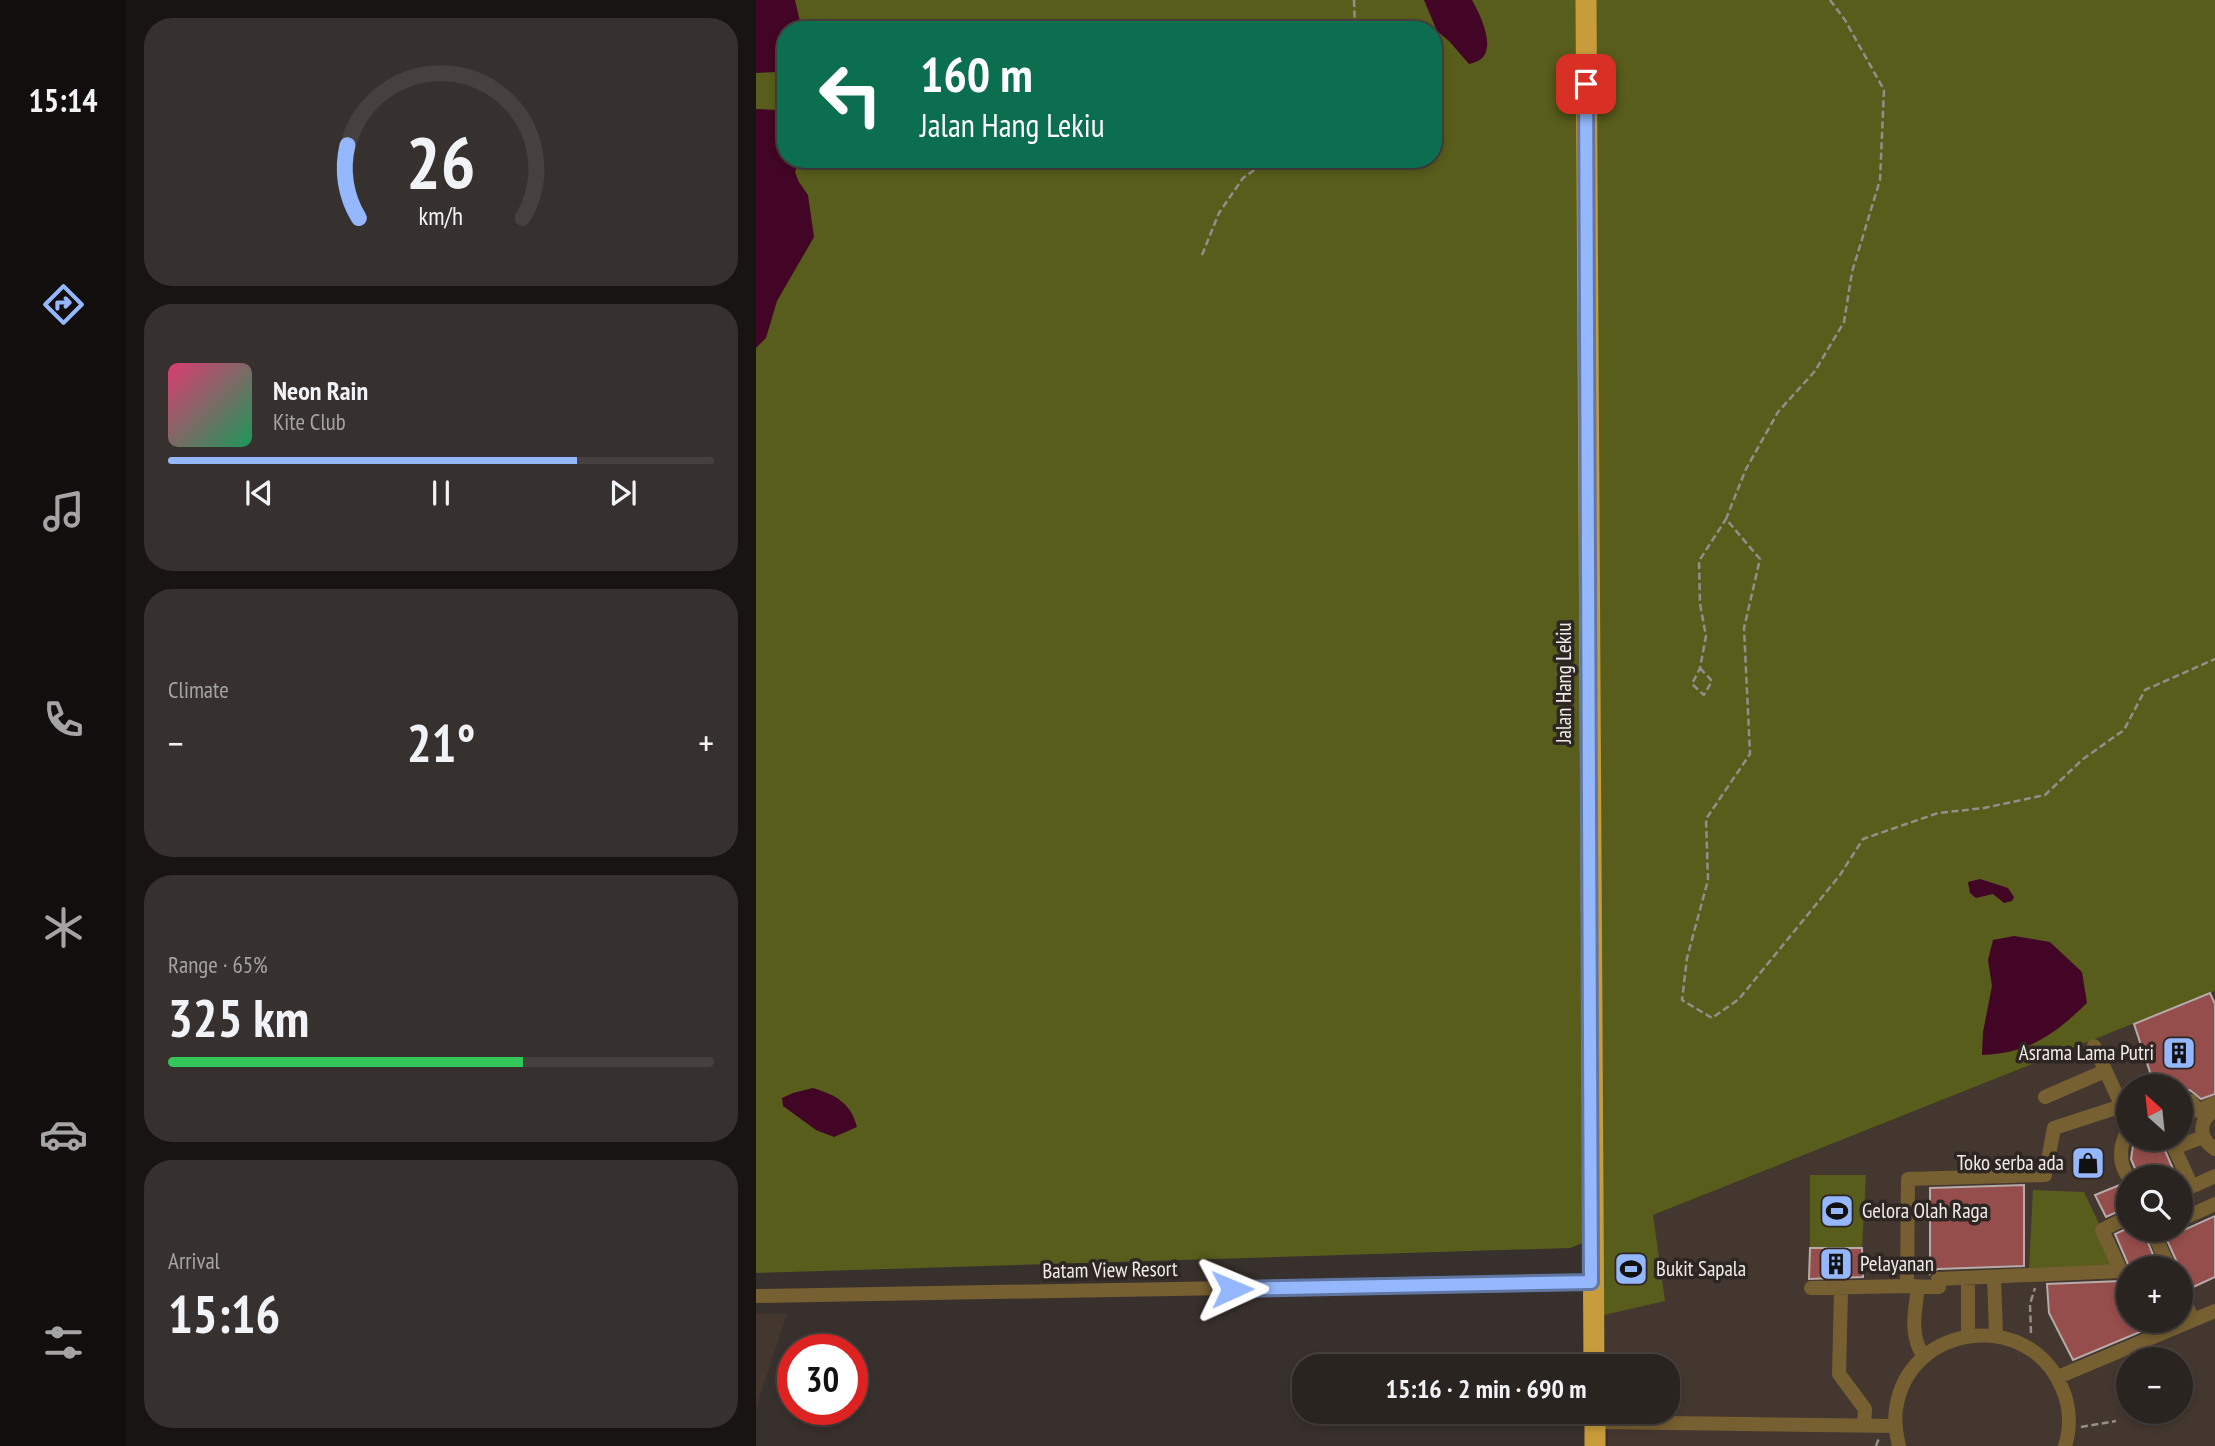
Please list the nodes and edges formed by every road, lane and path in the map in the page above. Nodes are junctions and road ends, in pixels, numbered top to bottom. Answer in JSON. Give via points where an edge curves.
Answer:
{"nodes":[{"id":1,"x":1354,"y":0,"type":"edge"},
{"id":2,"x":1586,"y":0,"type":"edge"},
{"id":3,"x":1830,"y":0,"type":"edge"},
{"id":4,"x":1355,"y":21,"type":"edge"},
{"id":5,"x":1257,"y":168,"type":"edge"},
{"id":6,"x":1202,"y":255,"type":"dead end"},
{"id":7,"x":1726,"y":519,"type":"junction"},
{"id":8,"x":2215,"y":659,"type":"edge"},
{"id":9,"x":1700,"y":668,"type":"junction"},
{"id":10,"x":2094,"y":1046,"type":"dead end"},
{"id":11,"x":2105,"y":1071,"type":"junction"},
{"id":12,"x":2116,"y":1094,"type":"edge"},
{"id":13,"x":2045,"y":1097,"type":"dead end"},
{"id":14,"x":2215,"y":1102,"type":"edge"},
{"id":15,"x":2193,"y":1104,"type":"edge"},
{"id":16,"x":2116,"y":1108,"type":"edge"},
{"id":17,"x":2215,"y":1111,"type":"edge"},
{"id":18,"x":2203,"y":1137,"type":"junction"},
{"id":19,"x":2193,"y":1139,"type":"edge"},
{"id":20,"x":2215,"y":1149,"type":"edge"},
{"id":21,"x":2215,"y":1177,"type":"edge"},
{"id":22,"x":2193,"y":1186,"type":"edge"},
{"id":23,"x":2215,"y":1204,"type":"edge"},
{"id":24,"x":2193,"y":1214,"type":"edge"},
{"id":25,"x":2116,"y":1223,"type":"edge"},
{"id":26,"x":2040,"y":1275,"type":"junction"},
{"id":27,"x":1994,"y":1277,"type":"junction"},
{"id":28,"x":1968,"y":1278,"type":"junction"},
{"id":29,"x":1591,"y":1282,"type":"junction"},
{"id":30,"x":1913,"y":1287,"type":"junction"},
{"id":31,"x":1811,"y":1288,"type":"dead end"},
{"id":32,"x":1841,"y":1292,"type":"dead end"},
{"id":33,"x":756,"y":1296,"type":"edge"},
{"id":34,"x":2215,"y":1311,"type":"edge"},
{"id":35,"x":2193,"y":1320,"type":"edge"},
{"id":36,"x":2162,"y":1333,"type":"edge"},
{"id":37,"x":1968,"y":1336,"type":"junction"},
{"id":38,"x":1996,"y":1336,"type":"junction"},
{"id":39,"x":2024,"y":1346,"type":"junction"},
{"id":40,"x":1594,"y":1354,"type":"edge"},
{"id":41,"x":1924,"y":1357,"type":"junction"},
{"id":42,"x":2058,"y":1377,"type":"junction"},
{"id":43,"x":1680,"y":1420,"type":"edge"},
{"id":44,"x":2116,"y":1421,"type":"dead end"},
{"id":45,"x":1595,"y":1424,"type":"edge"},
{"id":46,"x":1864,"y":1425,"type":"junction"},
{"id":47,"x":1895,"y":1426,"type":"junction"},
{"id":48,"x":2068,"y":1429,"type":"junction"},
{"id":49,"x":1595,"y":1446,"type":"edge"},
{"id":50,"x":1899,"y":1446,"type":"edge"},
{"id":51,"x":2066,"y":1446,"type":"edge"}],
"edges":[{"from":1,"to":4,"type":"path"},
{"from":2,"to":29,"type":"highway","name":"Jalan Hang Lekiu"},
{"from":3,"to":7,"type":"path","via":[[1884,89],[1880,180],[1852,272],[1844,322],[1815,370],[1778,412],[1746,469]]},
{"from":5,"to":6,"type":"path","via":[[1243,178],[1219,213]]},
{"from":7,"to":8,"type":"path","via":[[1760,559],[1744,628],[1751,754],[1706,819],[1707,880],[1682,1000],[1712,1018],[1740,999],[1840,875],[1863,839],[1938,813],[2045,795],[2083,759],[2124,730],[2145,690]]},
{"from":7,"to":9,"type":"path","via":[[1699,561],[1706,635]]},
{"from":9,"to":9,"type":"path","via":[[1692,684],[1704,695],[1712,681]]},
{"from":10,"to":11,"type":"street"},
{"from":11,"to":12,"type":"street"},
{"from":11,"to":13,"type":"street"},
{"from":14,"to":15,"type":"street","via":[[2198,1111]]},
{"from":16,"to":30,"type":"street","via":[[2054,1128],[2045,1175],[1908,1179]]},
{"from":17,"to":18,"type":"street","via":[[2203,1123]]},
{"from":18,"to":19,"type":"street"},
{"from":18,"to":20,"type":"street"},
{"from":21,"to":22,"type":"street"},
{"from":23,"to":24,"type":"street"},
{"from":25,"to":26,"type":"street","via":[[2102,1230],[2122,1271]]},
{"from":26,"to":27,"type":"street"},
{"from":26,"to":39,"type":"path","via":[[2029,1304],[2031,1335]]},
{"from":27,"to":28,"type":"street"},
{"from":27,"to":38,"type":"street"},
{"from":28,"to":30,"type":"street","via":[[1938,1279],[1939,1287]]},
{"from":28,"to":37,"type":"street"},
{"from":29,"to":33,"type":"street","name":"Batam View Resort"},
{"from":29,"to":40,"type":"highway","name":"Jalan Hang Lekiu"},
{"from":30,"to":31,"type":"street"},
{"from":30,"to":41,"type":"street","via":[[1915,1344]]},
{"from":32,"to":46,"type":"street","via":[[1839,1374],[1865,1409]]},
{"from":34,"to":35,"type":"street"},
{"from":36,"to":42,"type":"street"},
{"from":37,"to":38,"type":"street"},
{"from":37,"to":41,"type":"street","via":[[1940,1345]]},
{"from":38,"to":39,"type":"street"},
{"from":39,"to":42,"type":"street"},
{"from":41,"to":47,"type":"street","via":[[1902,1388]]},
{"from":42,"to":48,"type":"street","via":[[2066,1398]]},
{"from":43,"to":46,"type":"street"},
{"from":44,"to":48,"type":"path"},
{"from":45,"to":49,"type":"highway"},
{"from":46,"to":47,"type":"street"},
{"from":47,"to":50,"type":"street"},
{"from":48,"to":51,"type":"street"}]}
